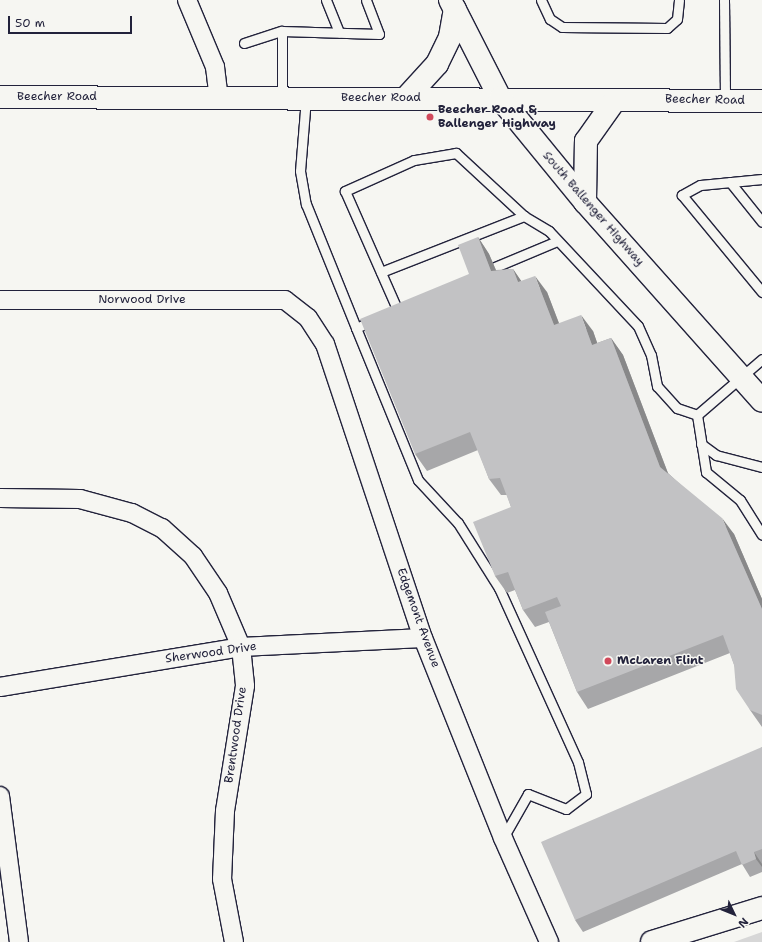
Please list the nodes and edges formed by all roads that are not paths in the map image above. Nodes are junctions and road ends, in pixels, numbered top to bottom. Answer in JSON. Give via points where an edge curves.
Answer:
{"nodes":[{"id":1,"x":187,"y":0,"type":"edge"},
{"id":2,"x":326,"y":0,"type":"edge"},
{"id":3,"x":366,"y":0,"type":"edge"},
{"id":4,"x":541,"y":0,"type":"edge"},
{"id":5,"x":679,"y":0,"type":"edge"},
{"id":6,"x":724,"y":0,"type":"edge"},
{"id":7,"x":452,"y":4,"type":"edge"},
{"id":8,"x":282,"y":31,"type":"junction"},
{"id":9,"x":339,"y":33,"type":"junction"},
{"id":10,"x":244,"y":44,"type":"dead end"},
{"id":11,"x":0,"y":97,"type":"edge"},
{"id":12,"x":219,"y":98,"type":"junction"},
{"id":13,"x":282,"y":98,"type":"junction"},
{"id":14,"x":306,"y":98,"type":"junction"},
{"id":15,"x":406,"y":98,"type":"junction"},
{"id":16,"x":500,"y":98,"type":"junction"},
{"id":17,"x":615,"y":100,"type":"junction"},
{"id":18,"x":724,"y":101,"type":"junction"},
{"id":19,"x":762,"y":101,"type":"edge"},
{"id":20,"x":762,"y":180,"type":"edge"},
{"id":21,"x":730,"y":182,"type":"junction"},
{"id":22,"x":585,"y":202,"type":"junction"},
{"id":23,"x":524,"y":216,"type":"junction"},
{"id":24,"x":762,"y":222,"type":"edge"},
{"id":25,"x":558,"y":240,"type":"junction"},
{"id":26,"x":495,"y":267,"type":"dead end"},
{"id":27,"x":382,"y":272,"type":"junction"},
{"id":28,"x":762,"y":292,"type":"edge"},
{"id":29,"x":0,"y":300,"type":"edge"},
{"id":30,"x":285,"y":300,"type":"joint"},
{"id":31,"x":356,"y":328,"type":"junction"},
{"id":32,"x":762,"y":359,"type":"edge"},
{"id":33,"x":740,"y":377,"type":"junction"},
{"id":34,"x":762,"y":401,"type":"edge"},
{"id":35,"x":697,"y":415,"type":"junction"},
{"id":36,"x":701,"y":444,"type":"junction"},
{"id":37,"x":762,"y":467,"type":"edge"},
{"id":38,"x":0,"y":498,"type":"edge"},
{"id":39,"x":762,"y":535,"type":"edge"},
{"id":40,"x":423,"y":638,"type":"junction"},
{"id":41,"x":241,"y":647,"type":"junction"},
{"id":42,"x":0,"y":687,"type":"edge"},
{"id":43,"x":0,"y":796,"type":"edge"},
{"id":44,"x":503,"y":838,"type":"junction"},
{"id":45,"x":762,"y":908,"type":"edge"},
{"id":46,"x":19,"y":942,"type":"edge"},
{"id":47,"x":234,"y":942,"type":"edge"},
{"id":48,"x":549,"y":942,"type":"edge"},
{"id":49,"x":652,"y":942,"type":"edge"}],
"edges":[{"from":1,"to":12,"type":"street","via":[[215,67]]},
{"from":2,"to":9,"type":"lane"},
{"from":3,"to":9,"type":"lane","via":[[379,34]]},
{"from":4,"to":5,"type":"lane","via":[[550,19],[562,27],[667,28],[677,18]]},
{"from":6,"to":18,"type":"lane"},
{"from":7,"to":15,"type":"street","via":[[450,37],[437,64],[424,83]]},
{"from":7,"to":16,"type":"street","name":"South Ballenger Highway"},
{"from":8,"to":9,"type":"lane"},
{"from":8,"to":10,"type":"lane"},
{"from":8,"to":13,"type":"lane"},
{"from":11,"to":12,"type":"street","name":"Beecher Road"},
{"from":12,"to":13,"type":"street","name":"Beecher Road"},
{"from":13,"to":14,"type":"street","name":"Beecher Road"},
{"from":14,"to":15,"type":"street","name":"Beecher Road"},
{"from":14,"to":31,"type":"lane","via":[[300,171],[306,204]]},
{"from":15,"to":16,"type":"street","name":"Beecher Road"},
{"from":16,"to":17,"type":"street","name":"Beecher Road"},
{"from":16,"to":22,"type":"street","name":"South Ballenger Highway"},
{"from":17,"to":18,"type":"street","name":"Beecher Road"},
{"from":17,"to":22,"type":"street","via":[[586,141]]},
{"from":18,"to":19,"type":"street","name":"Beecher Road"},
{"from":20,"to":21,"type":"lane"},
{"from":21,"to":24,"type":"lane"},
{"from":21,"to":28,"type":"lane","via":[[700,185],[682,196]]},
{"from":22,"to":33,"type":"street","name":"South Ballenger Highway"},
{"from":23,"to":25,"type":"lane"},
{"from":23,"to":27,"type":"lane"},
{"from":23,"to":27,"type":"lane","via":[[456,153],[414,160],[345,191]]},
{"from":25,"to":26,"type":"lane"},
{"from":25,"to":35,"type":"lane","via":[[638,326],[651,355],[657,386],[677,408]]},
{"from":27,"to":31,"type":"lane","via":[[394,311]]},
{"from":29,"to":30,"type":"street","name":"Norwood Drive"},
{"from":30,"to":40,"type":"street","name":"Edgemont Avenue","via":[[308,318],[325,344]]},
{"from":31,"to":44,"type":"lane","via":[[418,480],[458,524],[499,588],[578,762],[586,794],[566,809],[528,794]]},
{"from":32,"to":33,"type":"lane"},
{"from":33,"to":34,"type":"street","name":"South Ballenger Highway"},
{"from":33,"to":35,"type":"lane"},
{"from":35,"to":36,"type":"lane"},
{"from":36,"to":37,"type":"lane","via":[[716,455]]},
{"from":36,"to":39,"type":"lane","via":[[706,472],[740,500]]},
{"from":38,"to":41,"type":"street","name":"Brentwood Drive","via":[[80,499],[132,513],[162,528],[192,556],[218,593]]},
{"from":40,"to":41,"type":"street","name":"Sherwood Drive"},
{"from":40,"to":44,"type":"street","name":"Edgemont Avenue"},
{"from":41,"to":42,"type":"street","name":"Sherwood Drive"},
{"from":41,"to":47,"type":"street","name":"Brentwood Drive","via":[[245,686],[225,811],[222,879]]},
{"from":43,"to":46,"type":"street"},
{"from":44,"to":48,"type":"street","name":"Edgemont Avenue"},
{"from":45,"to":49,"type":"street"}]}
